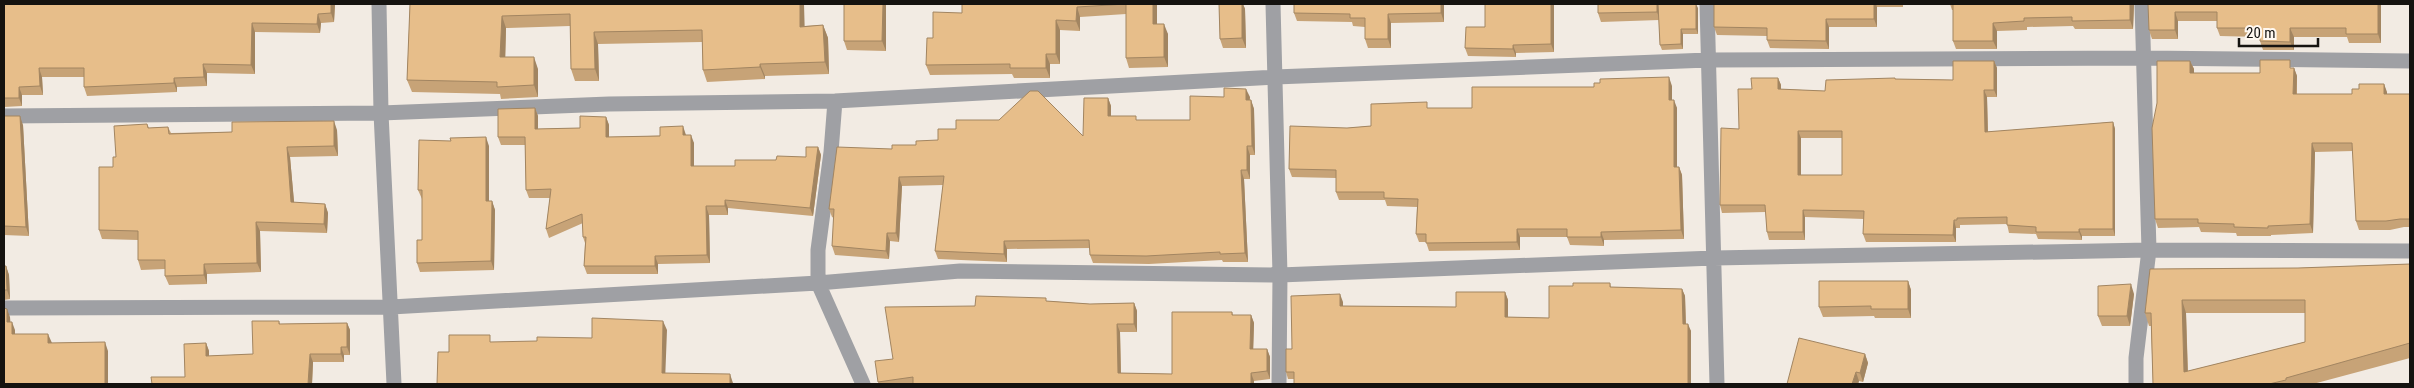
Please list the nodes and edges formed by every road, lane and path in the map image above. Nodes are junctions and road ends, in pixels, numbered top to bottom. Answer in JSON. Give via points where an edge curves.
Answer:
{"nodes":[{"id":1,"x":379,"y":4,"type":"edge"},
{"id":2,"x":1273,"y":4,"type":"edge"},
{"id":3,"x":1707,"y":4,"type":"edge"},
{"id":4,"x":2142,"y":4,"type":"edge"},
{"id":5,"x":2144,"y":58,"type":"junction"},
{"id":6,"x":1708,"y":60,"type":"junction"},
{"id":7,"x":2410,"y":61,"type":"edge"},
{"id":8,"x":1274,"y":77,"type":"junction"},
{"id":9,"x":835,"y":101,"type":"junction"},
{"id":10,"x":380,"y":113,"type":"junction"},
{"id":11,"x":4,"y":116,"type":"edge"},
{"id":12,"x":2149,"y":250,"type":"junction"},
{"id":13,"x":2410,"y":251,"type":"edge"},
{"id":14,"x":1714,"y":258,"type":"junction"},
{"id":15,"x":1280,"y":274,"type":"junction"},
{"id":16,"x":818,"y":283,"type":"junction"},
{"id":17,"x":391,"y":307,"type":"junction"},
{"id":18,"x":4,"y":308,"type":"edge"},
{"id":19,"x":394,"y":384,"type":"edge"},
{"id":20,"x":864,"y":384,"type":"edge"},
{"id":21,"x":1279,"y":384,"type":"edge"},
{"id":22,"x":1717,"y":384,"type":"edge"},
{"id":23,"x":2136,"y":384,"type":"edge"}],
"edges":[{"from":1,"to":10,"type":"street"},
{"from":2,"to":8,"type":"street"},
{"from":3,"to":6,"type":"street"},
{"from":4,"to":5,"type":"street"},
{"from":5,"to":6,"type":"street"},
{"from":5,"to":7,"type":"street"},
{"from":5,"to":12,"type":"street"},
{"from":6,"to":8,"type":"street"},
{"from":6,"to":14,"type":"street"},
{"from":8,"to":9,"type":"street"},
{"from":8,"to":15,"type":"street"},
{"from":9,"to":10,"type":"street","via":[[609,104]]},
{"from":9,"to":16,"type":"street","via":[[832,152],[818,250]]},
{"from":10,"to":11,"type":"street"},
{"from":10,"to":17,"type":"street"},
{"from":12,"to":13,"type":"street"},
{"from":12,"to":14,"type":"street"},
{"from":12,"to":23,"type":"street","via":[[2136,358]]},
{"from":14,"to":15,"type":"street"},
{"from":14,"to":22,"type":"street"},
{"from":15,"to":16,"type":"street","via":[[960,272]]},
{"from":15,"to":21,"type":"street"},
{"from":16,"to":17,"type":"street"},
{"from":16,"to":20,"type":"street"},
{"from":17,"to":18,"type":"street"},
{"from":17,"to":19,"type":"street"}]}
